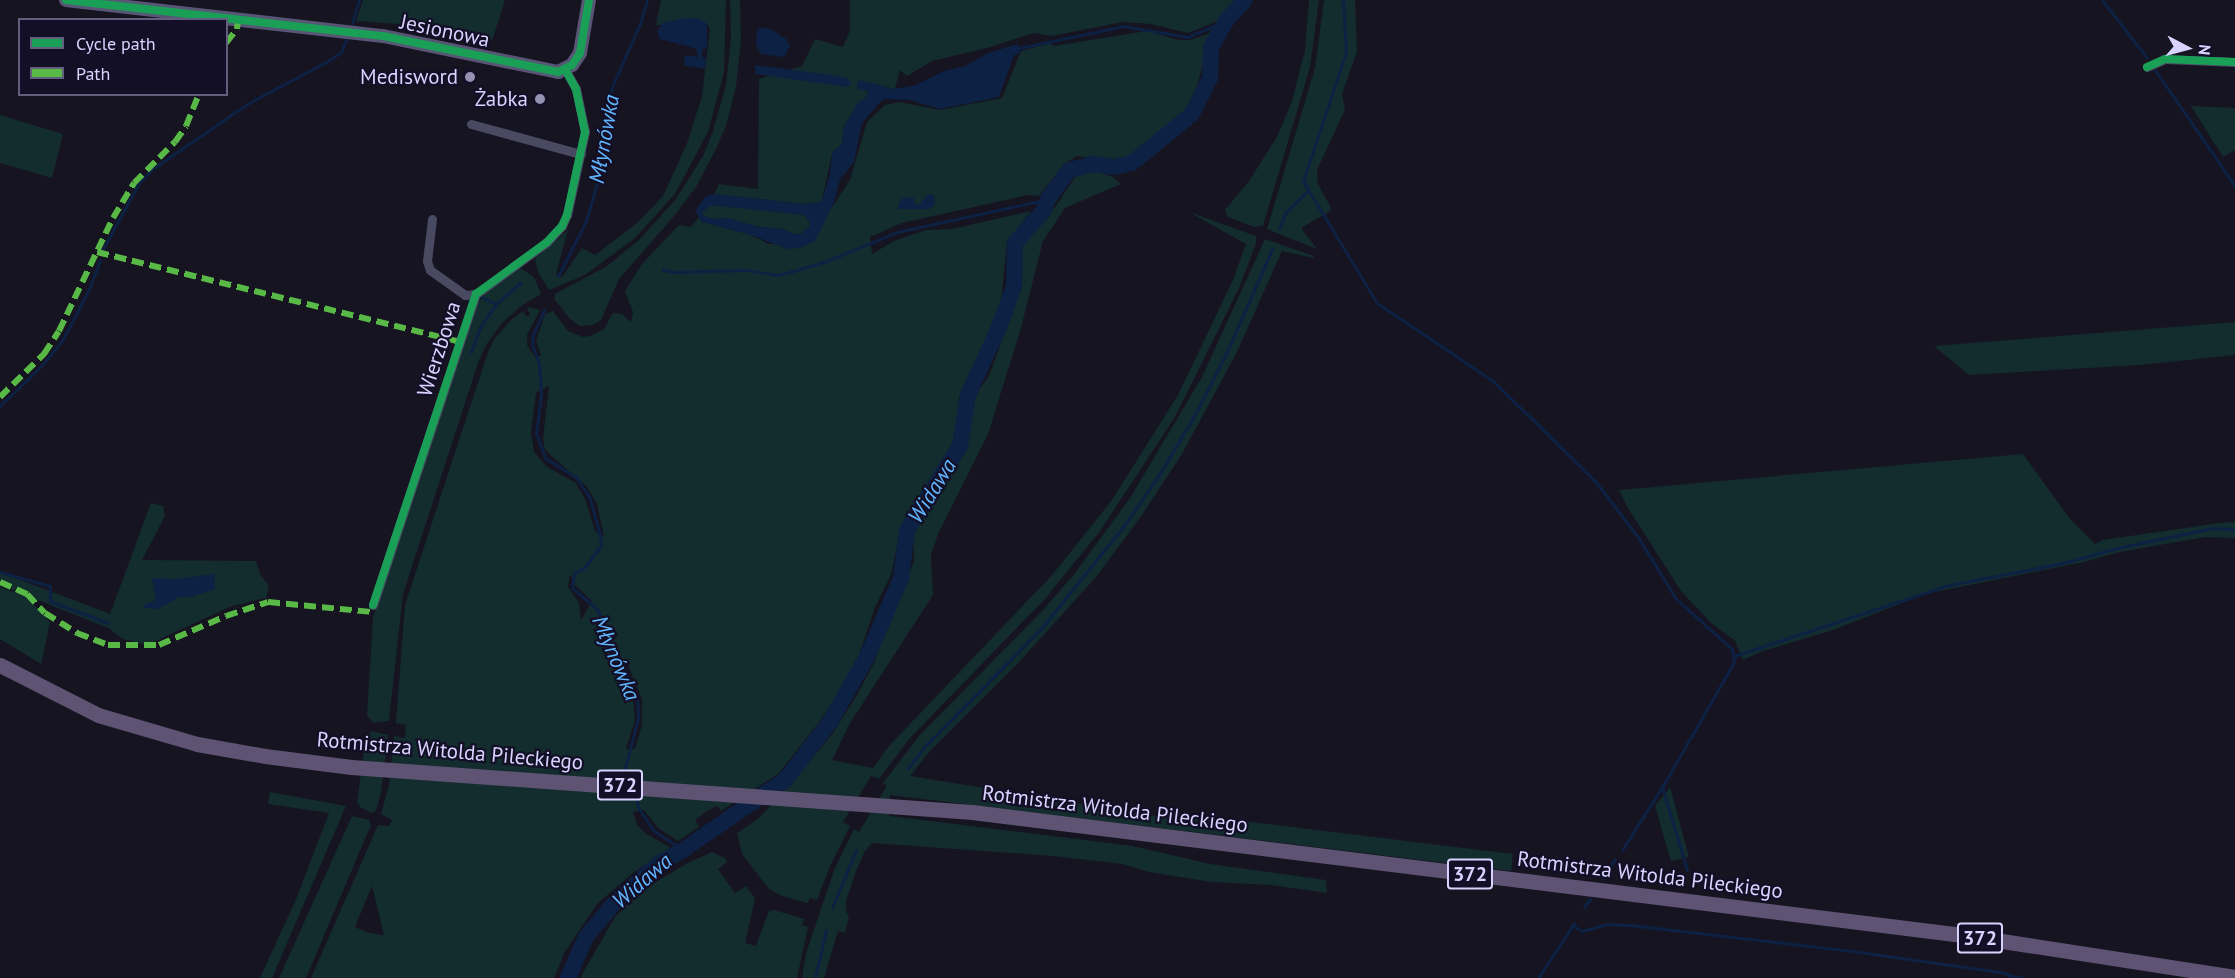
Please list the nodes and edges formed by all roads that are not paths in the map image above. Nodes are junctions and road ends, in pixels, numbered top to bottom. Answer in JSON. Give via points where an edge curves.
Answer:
{"nodes":[{"id":1,"x":66,"y":0,"type":"edge"},
{"id":2,"x":589,"y":0,"type":"edge"},
{"id":3,"x":132,"y":4,"type":"edge"},
{"id":4,"x":2235,"y":62,"type":"edge"},
{"id":5,"x":2147,"y":66,"type":"dead end"},
{"id":6,"x":565,"y":69,"type":"junction"},
{"id":7,"x":471,"y":124,"type":"dead end"},
{"id":8,"x":581,"y":154,"type":"junction"},
{"id":9,"x":432,"y":219,"type":"dead end"},
{"id":10,"x":476,"y":294,"type":"junction"},
{"id":11,"x":373,"y":605,"type":"dead end"},
{"id":12,"x":0,"y":665,"type":"edge"},
{"id":13,"x":2235,"y":977,"type":"edge"}],
"edges":[{"from":1,"to":3,"type":"street","name":"Jesionowa"},
{"from":2,"to":6,"type":"street","via":[[580,53]]},
{"from":3,"to":6,"type":"street","name":"Jesionowa","via":[[384,36],[545,71]]},
{"from":4,"to":5,"type":"street","via":[[2165,59]]},
{"from":6,"to":8,"type":"street","name":"Wierzbowa","via":[[576,89],[582,114],[585,132]]},
{"from":7,"to":8,"type":"street"},
{"from":8,"to":10,"type":"street","name":"Wierzbowa","via":[[562,226],[547,242]]},
{"from":9,"to":10,"type":"street","via":[[427,261],[430,270],[465,295]]},
{"from":10,"to":11,"type":"street","name":"Wierzbowa"},
{"from":12,"to":13,"type":"main road","name":"Rotmistrza Witolda Pileckiego","number":"372","via":[[98,715],[229,751],[351,766],[889,804],[1888,926]]}]}
